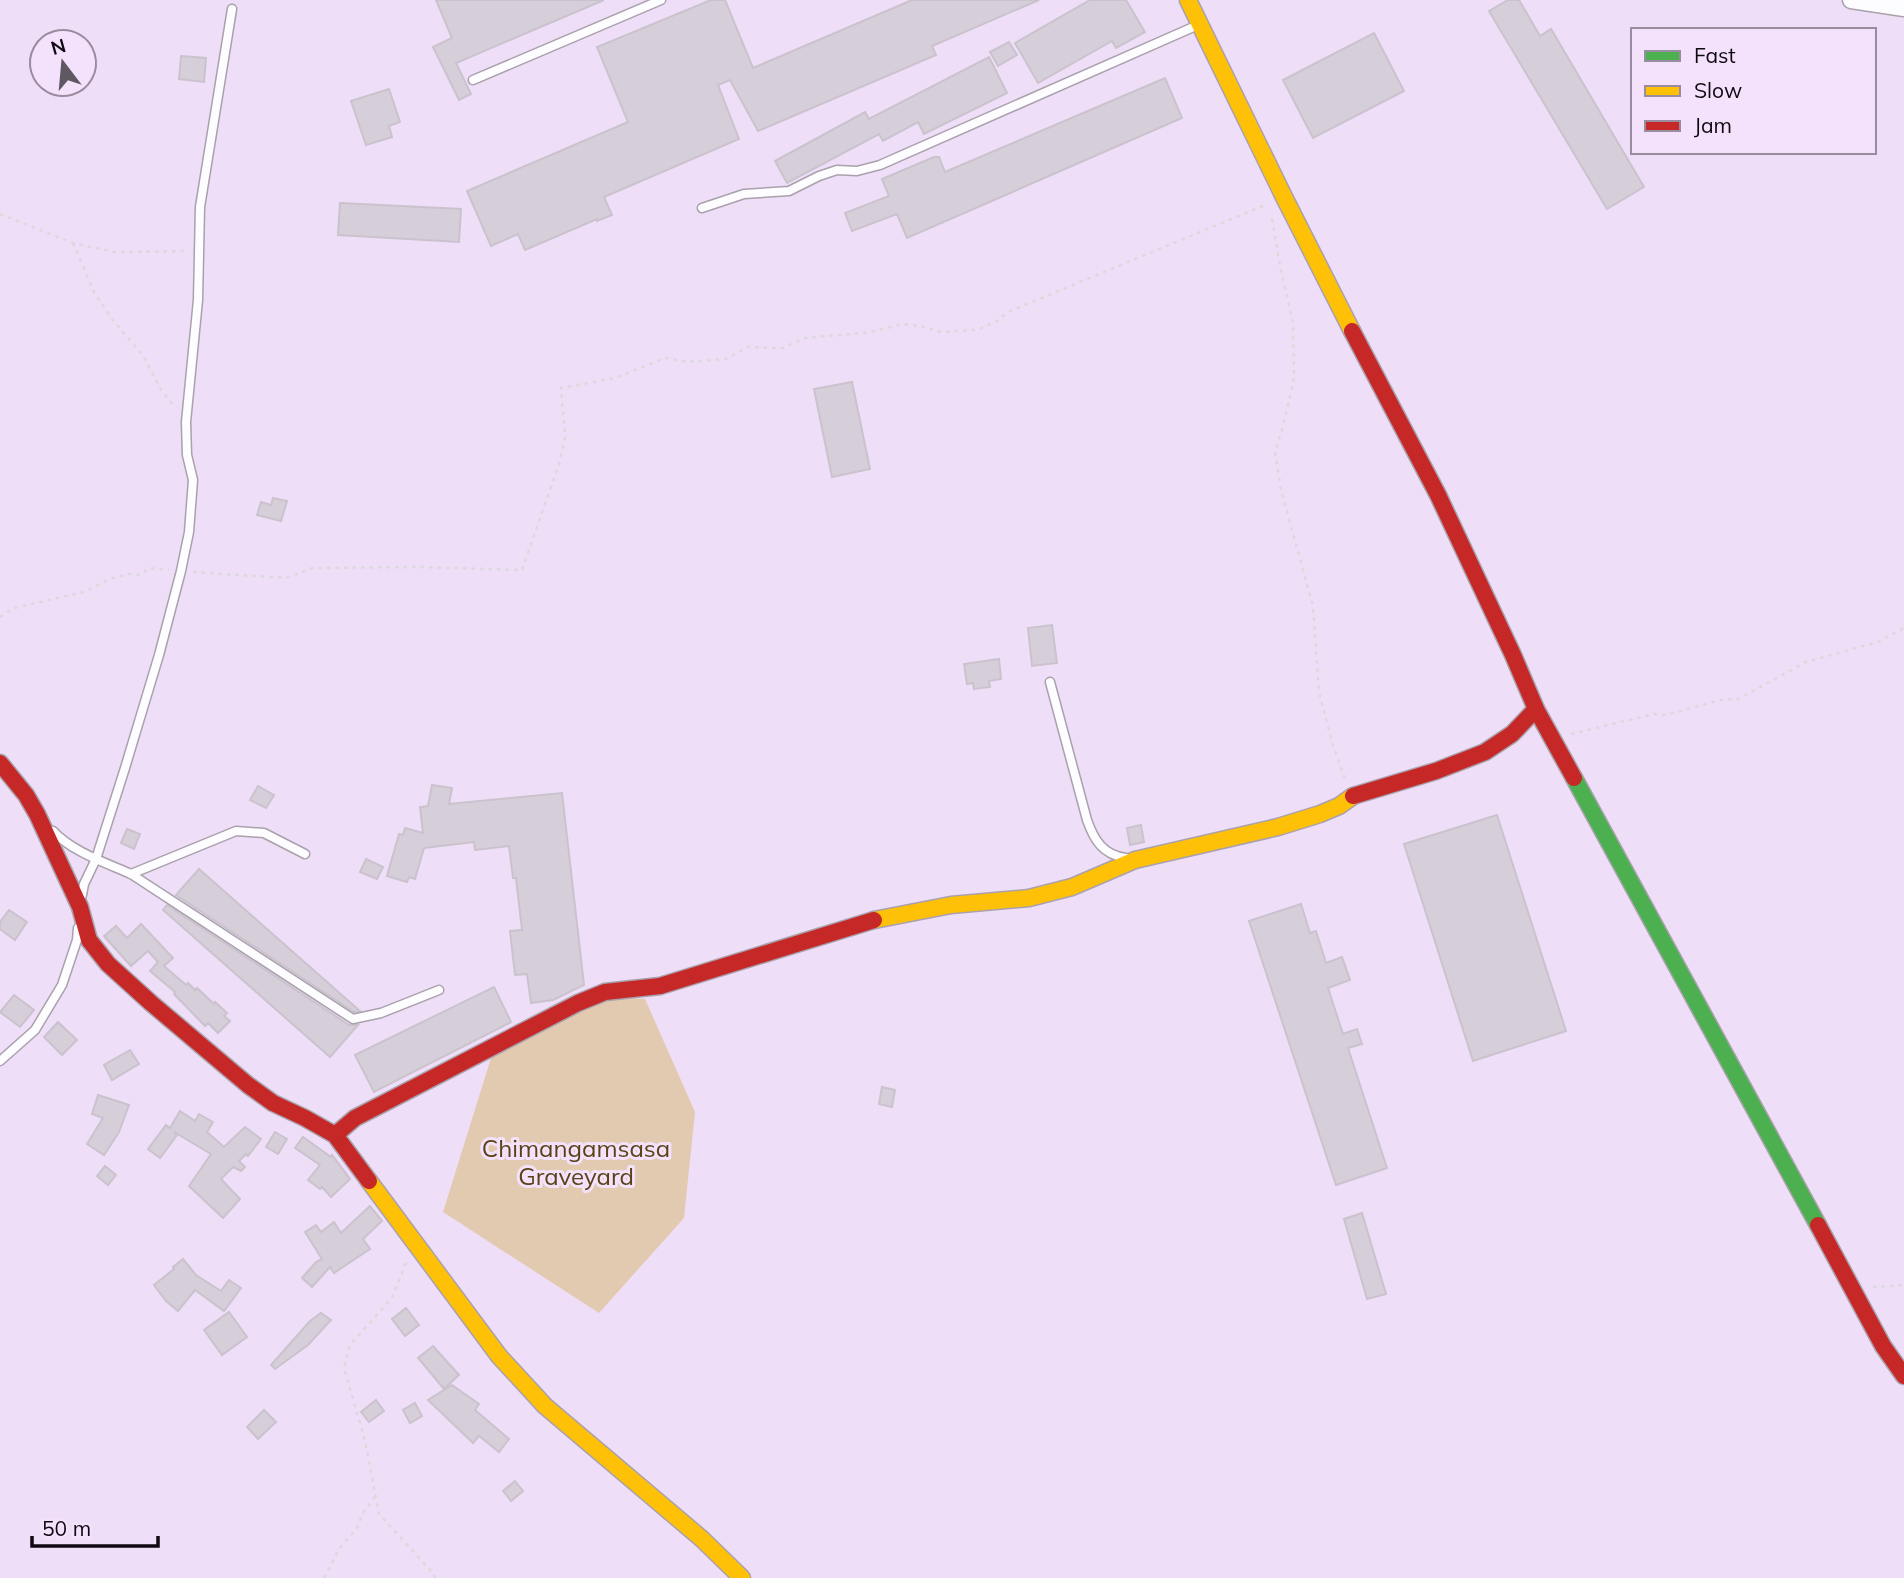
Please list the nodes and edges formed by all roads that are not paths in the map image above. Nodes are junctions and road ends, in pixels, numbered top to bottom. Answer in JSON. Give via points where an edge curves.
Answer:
{"nodes":[{"id":1,"x":661,"y":0,"type":"edge"},
{"id":2,"x":1188,"y":0,"type":"edge"},
{"id":3,"x":1851,"y":0,"type":"edge"},
{"id":4,"x":1904,"y":8,"type":"edge"},
{"id":5,"x":232,"y":9,"type":"dead end"},
{"id":6,"x":1201,"y":24,"type":"junction"},
{"id":7,"x":473,"y":79,"type":"dead end"},
{"id":8,"x":702,"y":208,"type":"dead end"},
{"id":9,"x":1050,"y":682,"type":"dead end"},
{"id":10,"x":1536,"y":709,"type":"junction"},
{"id":11,"x":0,"y":763,"type":"edge"},
{"id":12,"x":37,"y":814,"type":"junction"},
{"id":13,"x":305,"y":854,"type":"dead end"},
{"id":14,"x":96,"y":859,"type":"junction"},
{"id":15,"x":1135,"y":860,"type":"junction"},
{"id":16,"x":131,"y":874,"type":"junction"},
{"id":17,"x":80,"y":907,"type":"junction"},
{"id":18,"x":439,"y":990,"type":"dead end"},
{"id":19,"x":0,"y":1060,"type":"edge"},
{"id":20,"x":335,"y":1135,"type":"junction"},
{"id":21,"x":1904,"y":1376,"type":"edge"},
{"id":22,"x":742,"y":1578,"type":"edge"}],
"edges":[{"from":1,"to":7,"type":"lane"},
{"from":2,"to":6,"type":"street"},
{"from":3,"to":4,"type":"street"},
{"from":5,"to":14,"type":"lane","via":[[200,207],[198,300],[187,422],[193,480],[189,532],[159,655]]},
{"from":6,"to":8,"type":"lane","via":[[880,165],[837,170],[789,191],[744,194]]},
{"from":6,"to":10,"type":"street","via":[[1284,197],[1438,495]]},
{"from":9,"to":15,"type":"lane","via":[[1093,837],[1110,854]]},
{"from":10,"to":15,"type":"street","via":[[1512,734],[1485,752],[1436,771],[1356,794],[1339,806],[1278,827]]},
{"from":10,"to":21,"type":"street","via":[[1853,1292]]},
{"from":11,"to":12,"type":"street"},
{"from":12,"to":14,"type":"lane","via":[[58,837]]},
{"from":12,"to":17,"type":"street"},
{"from":13,"to":16,"type":"lane","via":[[264,833],[236,831]]},
{"from":14,"to":16,"type":"lane"},
{"from":14,"to":17,"type":"lane"},
{"from":15,"to":20,"type":"street","via":[[1072,887],[1029,898],[951,905],[863,922],[660,986],[605,992],[355,1118]]},
{"from":16,"to":18,"type":"lane","via":[[352,1018],[381,1013]]},
{"from":17,"to":19,"type":"lane","via":[[77,940],[62,985],[35,1030]]},
{"from":17,"to":20,"type":"street","via":[[89,940],[151,1003],[273,1103]]},
{"from":20,"to":22,"type":"street","via":[[499,1356],[545,1405]]}]}
